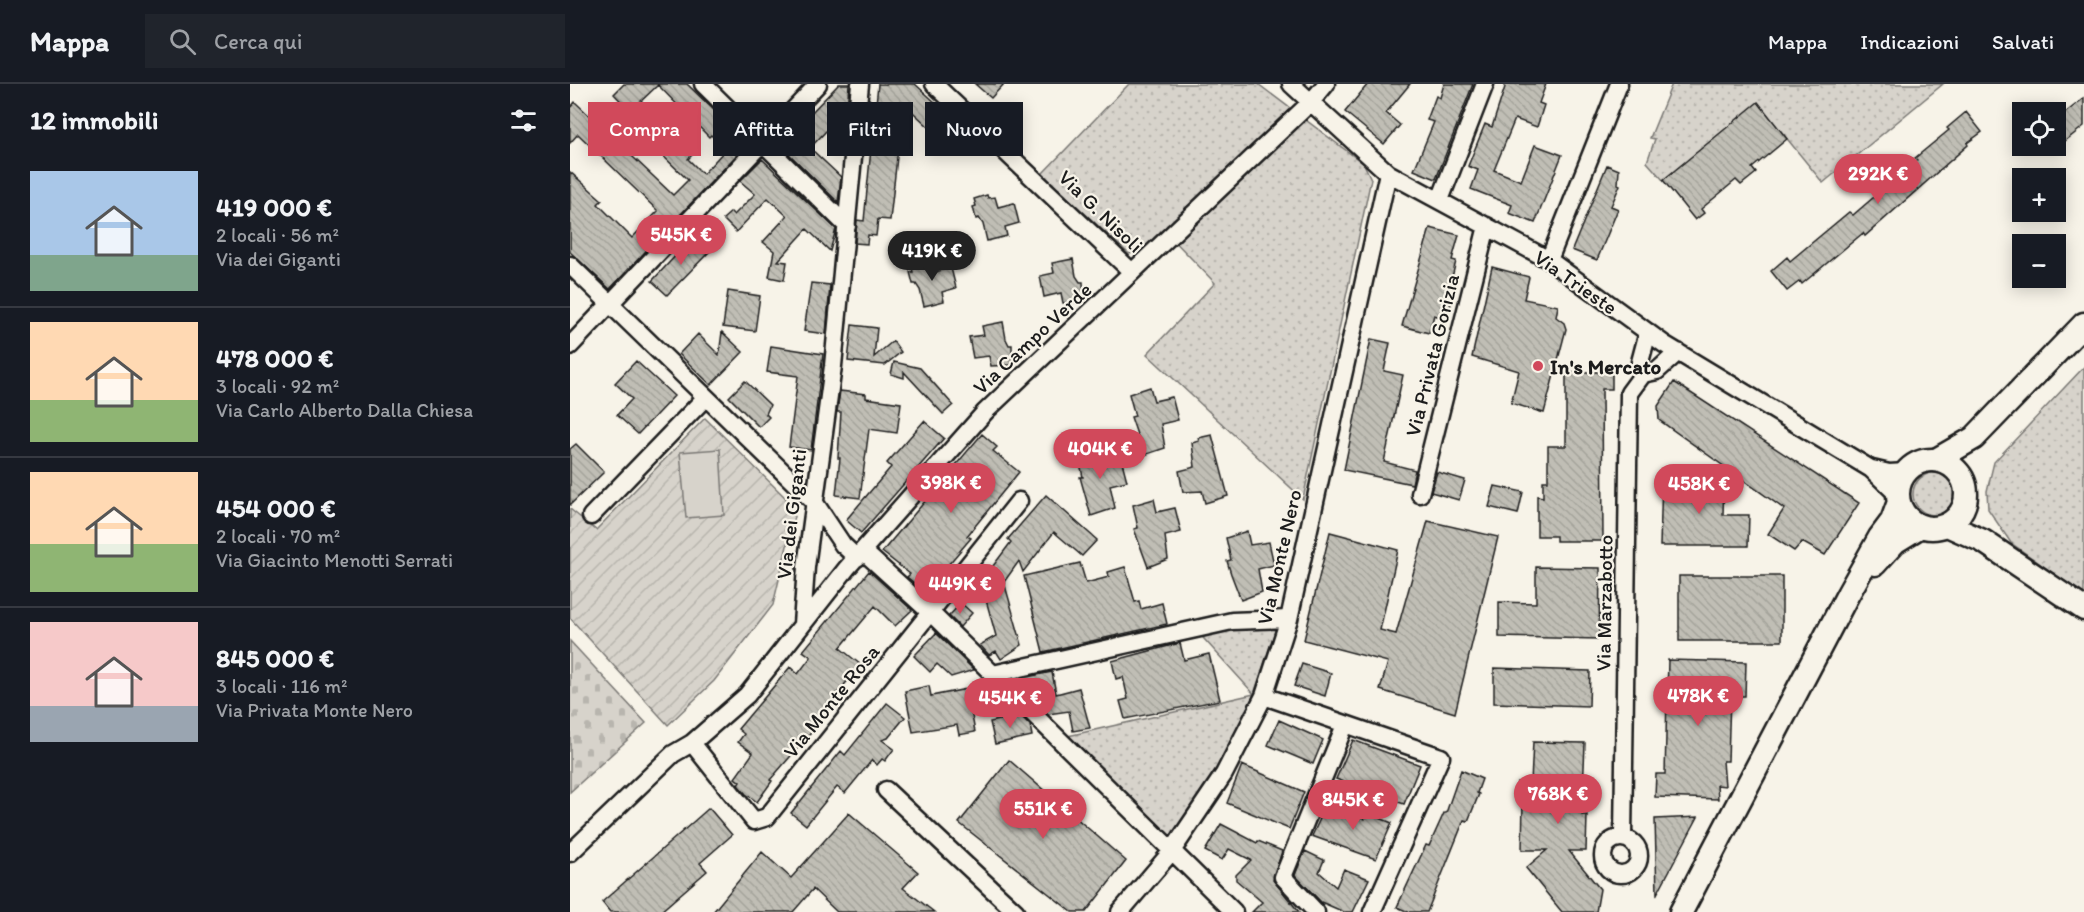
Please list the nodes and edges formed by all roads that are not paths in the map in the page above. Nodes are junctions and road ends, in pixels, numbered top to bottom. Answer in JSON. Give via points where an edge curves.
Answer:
{"nodes":[{"id":1,"x":703,"y":84,"type":"edge"},
{"id":2,"x":818,"y":84,"type":"edge"},
{"id":3,"x":860,"y":84,"type":"edge"},
{"id":4,"x":934,"y":84,"type":"edge"},
{"id":5,"x":1291,"y":84,"type":"edge"},
{"id":6,"x":1326,"y":84,"type":"edge"},
{"id":7,"x":1485,"y":84,"type":"edge"},
{"id":8,"x":1619,"y":84,"type":"edge"},
{"id":9,"x":722,"y":102,"type":"edge"},
{"id":10,"x":800,"y":102,"type":"edge"},
{"id":11,"x":1311,"y":102,"type":"junction"},
{"id":12,"x":748,"y":156,"type":"edge"},
{"id":13,"x":777,"y":156,"type":"edge"},
{"id":14,"x":1388,"y":173,"type":"junction"},
{"id":15,"x":1440,"y":200,"type":"junction"},
{"id":16,"x":847,"y":226,"type":"junction"},
{"id":17,"x":1487,"y":226,"type":"junction"},
{"id":18,"x":1549,"y":260,"type":"junction"},
{"id":19,"x":570,"y":265,"type":"edge"},
{"id":20,"x":1132,"y":272,"type":"junction"},
{"id":21,"x":610,"y":304,"type":"junction"},
{"id":22,"x":2084,"y":324,"type":"edge"},
{"id":23,"x":1647,"y":332,"type":"junction"},
{"id":24,"x":570,"y":346,"type":"edge"},
{"id":25,"x":1678,"y":352,"type":"junction"},
{"id":26,"x":1643,"y":374,"type":"junction"},
{"id":27,"x":706,"y":397,"type":"junction"},
{"id":28,"x":1974,"y":438,"type":"junction"},
{"id":29,"x":1936,"y":460,"type":"junction"},
{"id":30,"x":1871,"y":469,"type":"junction"},
{"id":31,"x":1907,"y":472,"type":"junction"},
{"id":32,"x":1960,"y":474,"type":"junction"},
{"id":33,"x":1419,"y":494,"type":"dead end"},
{"id":34,"x":1899,"y":499,"type":"junction"},
{"id":35,"x":1019,"y":501,"type":"dead end"},
{"id":36,"x":815,"y":502,"type":"junction"},
{"id":37,"x":1964,"y":506,"type":"junction"},
{"id":38,"x":591,"y":516,"type":"dead end"},
{"id":39,"x":1947,"y":525,"type":"junction"},
{"id":40,"x":1921,"y":526,"type":"junction"},
{"id":41,"x":811,"y":528,"type":"junction"},
{"id":42,"x":1983,"y":541,"type":"junction"},
{"id":43,"x":843,"y":545,"type":"junction"},
{"id":44,"x":860,"y":554,"type":"junction"},
{"id":45,"x":1848,"y":594,"type":"junction"},
{"id":46,"x":2084,"y":609,"type":"edge"},
{"id":47,"x":931,"y":613,"type":"junction"},
{"id":48,"x":1289,"y":619,"type":"junction"},
{"id":49,"x":802,"y":624,"type":"junction"},
{"id":50,"x":993,"y":674,"type":"junction"},
{"id":51,"x":1264,"y":696,"type":"junction"},
{"id":52,"x":1345,"y":725,"type":"junction"},
{"id":53,"x":692,"y":743,"type":"junction"},
{"id":54,"x":886,"y":790,"type":"dead end"},
{"id":55,"x":1623,"y":838,"type":"dead end"},
{"id":56,"x":1172,"y":851,"type":"junction"},
{"id":57,"x":570,"y":853,"type":"edge"},
{"id":58,"x":1016,"y":912,"type":"edge"},
{"id":59,"x":1120,"y":912,"type":"edge"},
{"id":60,"x":1234,"y":912,"type":"edge"},
{"id":61,"x":1316,"y":912,"type":"edge"},
{"id":62,"x":1372,"y":912,"type":"edge"},
{"id":63,"x":1681,"y":912,"type":"edge"}],
"edges":[{"from":1,"to":9,"type":"street"},
{"from":2,"to":10,"type":"street"},
{"from":3,"to":16,"type":"street","name":"Via dei Giganti"},
{"from":4,"to":20,"type":"street","name":"Via G. Nisoli"},
{"from":5,"to":11,"type":"street","name":"Via Trieste"},
{"from":6,"to":11,"type":"street","name":"Via Campo Verde"},
{"from":7,"to":15,"type":"street"},
{"from":8,"to":18,"type":"street"},
{"from":11,"to":14,"type":"street","name":"Via Trieste"},
{"from":11,"to":20,"type":"street","name":"Via Campo Verde"},
{"from":12,"to":21,"type":"street"},
{"from":13,"to":16,"type":"street"},
{"from":14,"to":15,"type":"street","name":"Via Trieste"},
{"from":14,"to":48,"type":"street","name":"Via Monte Nero"},
{"from":15,"to":17,"type":"street","name":"Via Trieste"},
{"from":16,"to":36,"type":"street","name":"Via dei Giganti"},
{"from":17,"to":18,"type":"street","name":"Via Trieste"},
{"from":17,"to":33,"type":"street","name":"Via Privata Gorizia"},
{"from":18,"to":23,"type":"street","name":"Via Trieste"},
{"from":19,"to":21,"type":"street"},
{"from":20,"to":44,"type":"street","name":"Via Campo Verde","via":[[985,412]]},
{"from":21,"to":24,"type":"street"},
{"from":21,"to":27,"type":"street"},
{"from":22,"to":28,"type":"street"},
{"from":23,"to":25,"type":"street","name":"Via Trieste"},
{"from":23,"to":26,"type":"street","via":[[1640,362]]},
{"from":25,"to":26,"type":"street","via":[[1657,371]]},
{"from":25,"to":30,"type":"street","name":"Via Trieste"},
{"from":26,"to":55,"type":"street","name":"Via Marzabotto","via":[[1629,393]]},
{"from":27,"to":36,"type":"street"},
{"from":27,"to":38,"type":"street"},
{"from":28,"to":29,"type":"street"},
{"from":28,"to":32,"type":"street"},
{"from":29,"to":31,"type":"street","via":[[1924,460]]},
{"from":29,"to":32,"type":"street","via":[[1950,464]]},
{"from":30,"to":31,"type":"street","name":"Via Trieste"},
{"from":30,"to":34,"type":"street","name":"Via Trieste"},
{"from":31,"to":34,"type":"street"},
{"from":32,"to":37,"type":"street","via":[[1966,486]]},
{"from":34,"to":40,"type":"street","via":[[1905,514]]},
{"from":34,"to":45,"type":"street","via":[[1892,521]]},
{"from":35,"to":47,"type":"street","name":"Via Monte Rosa"},
{"from":36,"to":41,"type":"street","name":"Via dei Giganti"},
{"from":36,"to":43,"type":"street"},
{"from":37,"to":39,"type":"street"},
{"from":37,"to":42,"type":"street"},
{"from":39,"to":40,"type":"street"},
{"from":39,"to":42,"type":"street"},
{"from":40,"to":45,"type":"street","via":[[1895,542]]},
{"from":41,"to":43,"type":"street","via":[[829,534]]},
{"from":41,"to":49,"type":"street","name":"Via dei Giganti"},
{"from":42,"to":46,"type":"street"},
{"from":43,"to":44,"type":"street"},
{"from":44,"to":47,"type":"street"},
{"from":44,"to":49,"type":"street","name":"Via Campo Verde"},
{"from":45,"to":63,"type":"street"},
{"from":47,"to":50,"type":"street"},
{"from":47,"to":53,"type":"street","name":"Via Monte Rosa","via":[[767,817],[754,821]]},
{"from":48,"to":50,"type":"street","via":[[1232,621]]},
{"from":48,"to":51,"type":"street","name":"Via Monte Nero"},
{"from":49,"to":53,"type":"street","via":[[747,694]]},
{"from":50,"to":56,"type":"street"},
{"from":51,"to":52,"type":"street"},
{"from":51,"to":56,"type":"street","name":"Via Monte Nero","via":[[1224,774]]},
{"from":52,"to":61,"type":"street","via":[[1283,877]]},
{"from":52,"to":62,"type":"street","via":[[1441,757]]},
{"from":53,"to":57,"type":"street","via":[[673,754]]},
{"from":54,"to":58,"type":"street"},
{"from":56,"to":59,"type":"street","name":"Via Monte Nero"},
{"from":56,"to":60,"type":"street"}]}
